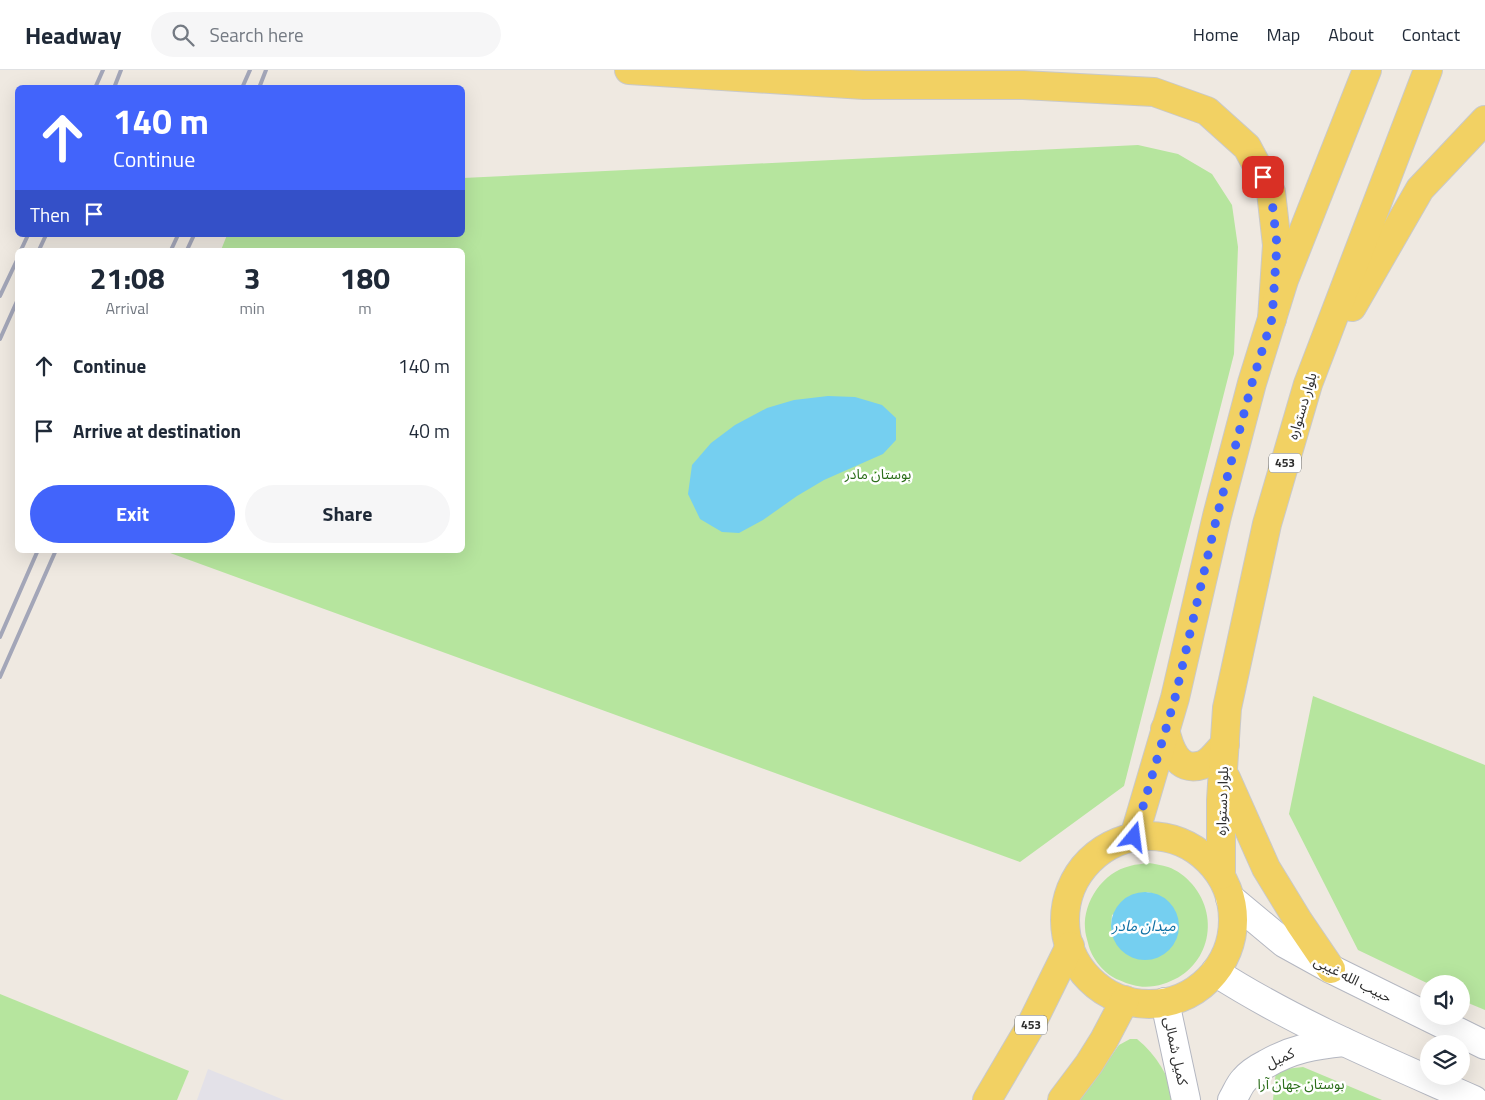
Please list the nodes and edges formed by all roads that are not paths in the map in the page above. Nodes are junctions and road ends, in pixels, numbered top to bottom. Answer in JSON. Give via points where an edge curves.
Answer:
{"nodes":[{"id":1,"x":629,"y":70,"type":"edge"},
{"id":2,"x":1368,"y":70,"type":"edge"},
{"id":3,"x":1428,"y":70,"type":"edge"},
{"id":4,"x":1485,"y":120,"type":"edge"},
{"id":5,"x":1272,"y":319,"type":"junction"},
{"id":6,"x":1308,"y":384,"type":"junction"},
{"id":7,"x":1165,"y":729,"type":"junction"},
{"id":8,"x":1225,"y":744,"type":"junction"},
{"id":9,"x":1223,"y":772,"type":"junction"},
{"id":10,"x":1134,"y":837,"type":"junction"},
{"id":11,"x":1225,"y":886,"type":"junction"},
{"id":12,"x":1070,"y":946,"type":"junction"},
{"id":13,"x":1331,"y":969,"type":"junction"},
{"id":14,"x":1215,"y":972,"type":"junction"},
{"id":15,"x":1124,"y":1000,"type":"junction"},
{"id":16,"x":1165,"y":1002,"type":"junction"},
{"id":17,"x":1344,"y":1042,"type":"junction"},
{"id":18,"x":1485,"y":1045,"type":"edge"},
{"id":19,"x":986,"y":1100,"type":"edge"},
{"id":20,"x":1062,"y":1100,"type":"edge"},
{"id":21,"x":1186,"y":1100,"type":"edge"},
{"id":22,"x":1232,"y":1100,"type":"edge"},
{"id":23,"x":1474,"y":1100,"type":"edge"}],
"edges":[{"from":1,"to":5,"type":"main road","via":[[864,85],[1023,85],[1154,92],[1207,111],[1247,147],[1271,192],[1277,245]]},
{"from":2,"to":5,"type":"main road","via":[[1284,280]]},
{"from":3,"to":6,"type":"main road","name":"بلوار دستواره","number":"453"},
{"from":4,"to":6,"type":"main road","via":[[1420,189]]},
{"from":5,"to":7,"type":"main road","via":[[1217,516]]},
{"from":6,"to":8,"type":"main road","name":"بلوار دستواره","number":"453","via":[[1267,524],[1227,708]]},
{"from":7,"to":8,"type":"main road","via":[[1175,759],[1189,766],[1202,765]]},
{"from":7,"to":10,"type":"main road"},
{"from":8,"to":9,"type":"main road","name":"بلوار دستواره","number":"453"},
{"from":9,"to":11,"type":"main road","name":"بلوار دستواره","number":"453"},
{"from":9,"to":13,"type":"main road","via":[[1266,868]]},
{"from":10,"to":11,"type":"main road","via":[[1159,836],[1183,842],[1204,856]]},
{"from":10,"to":12,"type":"main road","via":[[1111,844],[1092,858],[1077,877],[1067,902],[1065,923]]},
{"from":11,"to":13,"type":"main road","name":"حبیب الله غیبی","via":[[1284,943]]},
{"from":11,"to":14,"type":"main road","via":[[1233,924],[1228,950]]},
{"from":12,"to":15,"type":"main road","via":[[1078,964],[1091,980]]},
{"from":12,"to":19,"type":"main road","number":"453","via":[[1030,1027]]},
{"from":13,"to":18,"type":"main road","name":"حبیب الله غیبی"},
{"from":14,"to":16,"type":"main road","via":[[1184,996]]},
{"from":14,"to":17,"type":"main road","via":[[1303,1023]]},
{"from":15,"to":16,"type":"main road"},
{"from":15,"to":20,"type":"main road","via":[[1104,1040]]},
{"from":16,"to":21,"type":"main road","name":"کمیل شمالی"},
{"from":17,"to":22,"type":"main road","name":"کمیل","via":[[1293,1050],[1275,1059],[1243,1080]]},
{"from":17,"to":23,"type":"main road"}]}
